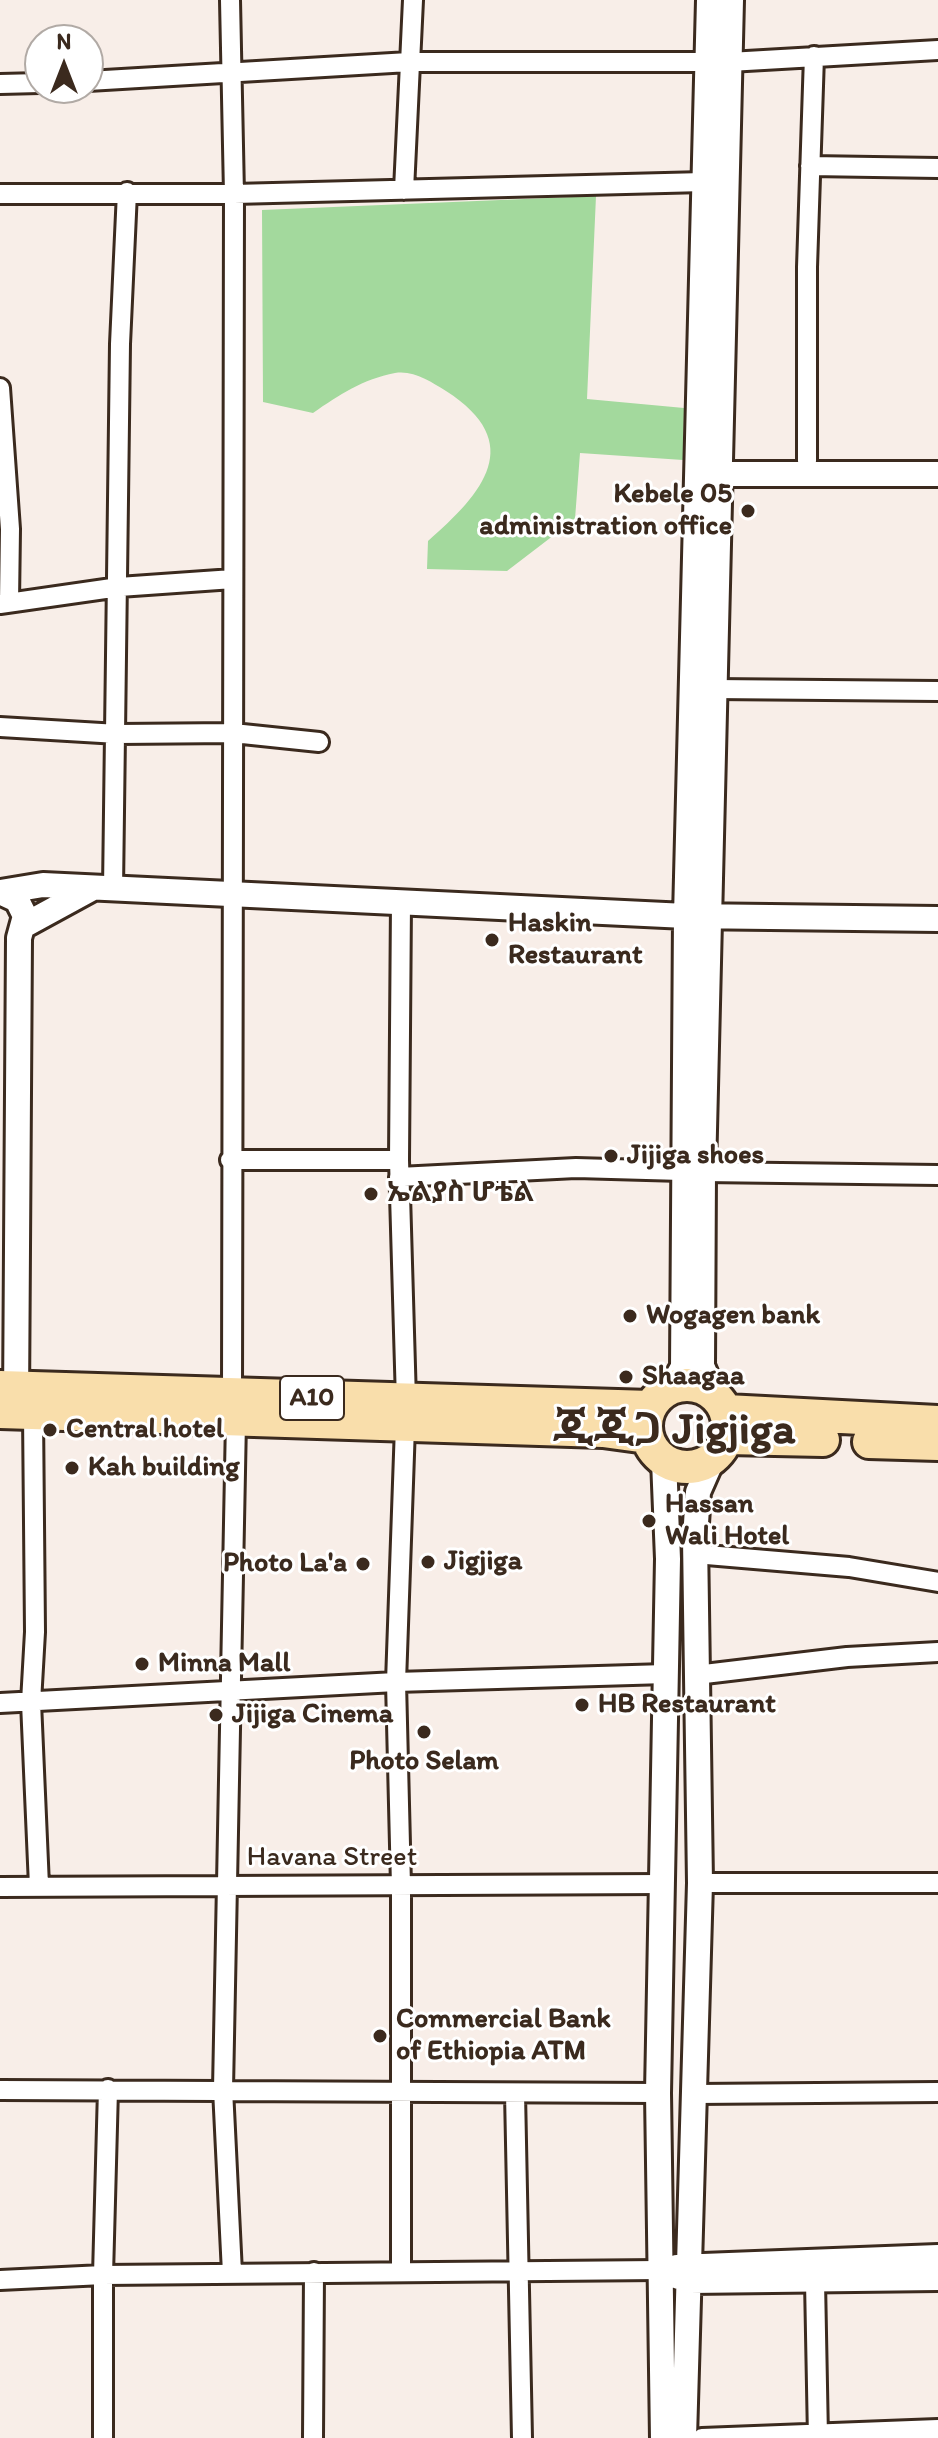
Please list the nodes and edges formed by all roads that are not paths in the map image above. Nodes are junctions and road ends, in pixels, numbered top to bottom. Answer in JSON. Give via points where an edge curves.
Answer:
{"nodes":[{"id":1,"x":230,"y":0,"type":"edge"},
{"id":2,"x":413,"y":0,"type":"edge"},
{"id":3,"x":709,"y":0,"type":"edge"},
{"id":4,"x":731,"y":0,"type":"edge"},
{"id":5,"x":938,"y":50,"type":"edge"},
{"id":6,"x":814,"y":56,"type":"junction"},
{"id":7,"x":409,"y":62,"type":"junction"},
{"id":8,"x":718,"y":62,"type":"junction"},
{"id":9,"x":231,"y":74,"type":"junction"},
{"id":10,"x":104,"y":80,"type":"edge"},
{"id":11,"x":24,"y":83,"type":"edge"},
{"id":12,"x":0,"y":84,"type":"edge"},
{"id":13,"x":810,"y":166,"type":"junction"},
{"id":14,"x":938,"y":168,"type":"edge"},
{"id":15,"x":704,"y":182,"type":"junction"},
{"id":16,"x":404,"y":190,"type":"junction"},
{"id":17,"x":127,"y":192,"type":"junction"},
{"id":18,"x":0,"y":194,"type":"edge"},
{"id":19,"x":234,"y":194,"type":"junction"},
{"id":20,"x":0,"y":388,"type":"edge"},
{"id":21,"x":938,"y":460,"type":"edge"},
{"id":22,"x":807,"y":461,"type":"junction"},
{"id":23,"x":709,"y":466,"type":"junction"},
{"id":24,"x":938,"y":474,"type":"edge"},
{"id":25,"x":233,"y":579,"type":"junction"},
{"id":26,"x":119,"y":587,"type":"junction"},
{"id":27,"x":4,"y":603,"type":"edge"},
{"id":28,"x":713,"y":689,"type":"junction"},
{"id":29,"x":938,"y":691,"type":"edge"},
{"id":30,"x":0,"y":727,"type":"edge"},
{"id":31,"x":233,"y":733,"type":"junction"},
{"id":32,"x":118,"y":734,"type":"junction"},
{"id":33,"x":319,"y":742,"type":"dead end"},
{"id":34,"x":102,"y":889,"type":"junction"},
{"id":35,"x":1,"y":892,"type":"edge"},
{"id":36,"x":233,"y":896,"type":"junction"},
{"id":37,"x":401,"y":902,"type":"junction"},
{"id":38,"x":697,"y":916,"type":"junction"},
{"id":39,"x":938,"y":919,"type":"edge"},
{"id":40,"x":15,"y":937,"type":"edge"},
{"id":41,"x":230,"y":1160,"type":"junction"},
{"id":42,"x":399,"y":1168,"type":"junction"},
{"id":43,"x":692,"y":1172,"type":"junction"},
{"id":44,"x":938,"y":1175,"type":"edge"},
{"id":45,"x":13,"y":1402,"type":"edge"},
{"id":46,"x":234,"y":1407,"type":"junction"},
{"id":47,"x":405,"y":1414,"type":"junction"},
{"id":48,"x":938,"y":1422,"type":"edge"},
{"id":49,"x":658,"y":1423,"type":"junction"},
{"id":50,"x":720,"y":1426,"type":"junction"},
{"id":51,"x":938,"y":1444,"type":"edge"},
{"id":52,"x":695,"y":1554,"type":"junction"},
{"id":53,"x":938,"y":1582,"type":"edge"},
{"id":54,"x":938,"y":1652,"type":"edge"},
{"id":55,"x":666,"y":1674,"type":"junction"},
{"id":56,"x":696,"y":1675,"type":"junction"},
{"id":57,"x":396,"y":1682,"type":"junction"},
{"id":58,"x":229,"y":1692,"type":"junction"},
{"id":59,"x":31,"y":1702,"type":"junction"},
{"id":60,"x":0,"y":1703,"type":"edge"},
{"id":61,"x":700,"y":1883,"type":"junction"},
{"id":62,"x":938,"y":1883,"type":"edge"},
{"id":63,"x":664,"y":1884,"type":"junction"},
{"id":64,"x":39,"y":1886,"type":"junction"},
{"id":65,"x":229,"y":1886,"type":"junction"},
{"id":66,"x":401,"y":1886,"type":"junction"},
{"id":67,"x":0,"y":1887,"type":"edge"},
{"id":68,"x":108,"y":2089,"type":"junction"},
{"id":69,"x":223,"y":2089,"type":"junction"},
{"id":70,"x":0,"y":2090,"type":"edge"},
{"id":71,"x":401,"y":2092,"type":"junction"},
{"id":72,"x":938,"y":2092,"type":"edge"},
{"id":73,"x":515,"y":2093,"type":"junction"},
{"id":74,"x":658,"y":2093,"type":"junction"},
{"id":75,"x":696,"y":2094,"type":"junction"},
{"id":76,"x":938,"y":2257,"type":"edge"},
{"id":77,"x":520,"y":2268,"type":"junction"},
{"id":78,"x":401,"y":2270,"type":"junction"},
{"id":79,"x":659,"y":2270,"type":"junction"},
{"id":80,"x":314,"y":2272,"type":"junction"},
{"id":81,"x":232,"y":2273,"type":"junction"},
{"id":82,"x":690,"y":2273,"type":"junction"},
{"id":83,"x":103,"y":2275,"type":"junction"},
{"id":84,"x":938,"y":2278,"type":"edge"},
{"id":85,"x":0,"y":2280,"type":"edge"},
{"id":86,"x":815,"y":2281,"type":"junction"},
{"id":87,"x":938,"y":2429,"type":"edge"},
{"id":88,"x":818,"y":2435,"type":"edge"},
{"id":89,"x":103,"y":2438,"type":"edge"},
{"id":90,"x":313,"y":2438,"type":"edge"},
{"id":91,"x":522,"y":2438,"type":"edge"},
{"id":92,"x":663,"y":2438,"type":"edge"},
{"id":93,"x":684,"y":2438,"type":"edge"},
{"id":94,"x":702,"y":2438,"type":"edge"}],
"edges":[{"from":1,"to":9,"type":"street"},
{"from":2,"to":7,"type":"street"},
{"from":3,"to":8,"type":"main road"},
{"from":4,"to":8,"type":"main road"},
{"from":5,"to":6,"type":"street"},
{"from":6,"to":8,"type":"street"},
{"from":6,"to":13,"type":"street"},
{"from":7,"to":8,"type":"street"},
{"from":7,"to":9,"type":"street"},
{"from":7,"to":16,"type":"street"},
{"from":8,"to":15,"type":"main road"},
{"from":8,"to":23,"type":"main road"},
{"from":9,"to":10,"type":"street"},
{"from":9,"to":19,"type":"street"},
{"from":11,"to":12,"type":"street"},
{"from":13,"to":14,"type":"street"},
{"from":13,"to":22,"type":"street"},
{"from":15,"to":16,"type":"street"},
{"from":15,"to":23,"type":"main road"},
{"from":16,"to":19,"type":"street"},
{"from":17,"to":18,"type":"street"},
{"from":17,"to":19,"type":"street"},
{"from":17,"to":26,"type":"street"},
{"from":19,"to":25,"type":"street"},
{"from":20,"to":27,"type":"street","via":[[10,529]]},
{"from":21,"to":22,"type":"main road"},
{"from":22,"to":23,"type":"main road"},
{"from":23,"to":24,"type":"main road"},
{"from":23,"to":28,"type":"main road"},
{"from":23,"to":38,"type":"main road"},
{"from":25,"to":26,"type":"street"},
{"from":25,"to":31,"type":"street"},
{"from":26,"to":27,"type":"street"},
{"from":26,"to":32,"type":"street"},
{"from":28,"to":29,"type":"street"},
{"from":28,"to":38,"type":"main road"},
{"from":30,"to":32,"type":"street"},
{"from":31,"to":32,"type":"street"},
{"from":31,"to":33,"type":"street"},
{"from":31,"to":36,"type":"street"},
{"from":32,"to":34,"type":"street"},
{"from":34,"to":35,"type":"main road","via":[[43,885]]},
{"from":34,"to":36,"type":"main road"},
{"from":34,"to":40,"type":"main road"},
{"from":35,"to":40,"type":"main road","via":[[17,900]]},
{"from":36,"to":37,"type":"main road"},
{"from":36,"to":41,"type":"street"},
{"from":37,"to":38,"type":"main road"},
{"from":37,"to":42,"type":"street"},
{"from":38,"to":39,"type":"main road"},
{"from":38,"to":43,"type":"main road"},
{"from":40,"to":45,"type":"main road"},
{"from":41,"to":42,"type":"street"},
{"from":41,"to":46,"type":"street"},
{"from":42,"to":43,"type":"street"},
{"from":42,"to":47,"type":"street"},
{"from":43,"to":44,"type":"street"},
{"from":43,"to":49,"type":"main road","via":[[683,1367]]},
{"from":43,"to":50,"type":"main road","via":[[702,1366]]},
{"from":45,"to":46,"type":"highway","number":"A10"},
{"from":45,"to":59,"type":"street","via":[[36,1616]]},
{"from":46,"to":47,"type":"highway","number":"A10"},
{"from":46,"to":58,"type":"street"},
{"from":47,"to":49,"type":"highway","number":"A10"},
{"from":47,"to":57,"type":"street"},
{"from":48,"to":50,"type":"highway","number":"A10"},
{"from":49,"to":50,"type":"highway","number":"A10","via":[[698,1386]]},
{"from":49,"to":50,"type":"highway","number":"A10","via":[[692,1467]]},
{"from":49,"to":55,"type":"main road","via":[[668,1492]]},
{"from":50,"to":51,"type":"highway","number":"A10"},
{"from":50,"to":52,"type":"main road","via":[[698,1492]]},
{"from":52,"to":53,"type":"street","via":[[849,1567]]},
{"from":52,"to":56,"type":"main road"},
{"from":54,"to":56,"type":"street"},
{"from":55,"to":57,"type":"street"},
{"from":55,"to":63,"type":"main road"},
{"from":56,"to":61,"type":"main road"},
{"from":57,"to":58,"type":"street"},
{"from":57,"to":66,"type":"street"},
{"from":58,"to":59,"type":"street"},
{"from":58,"to":65,"type":"street"},
{"from":59,"to":60,"type":"street"},
{"from":59,"to":64,"type":"street"},
{"from":61,"to":62,"type":"street"},
{"from":61,"to":75,"type":"main road"},
{"from":63,"to":66,"type":"street","name":"Havana Street"},
{"from":63,"to":74,"type":"main road"},
{"from":64,"to":65,"type":"street","name":"Havana Street"},
{"from":64,"to":67,"type":"street","name":"Havana Street"},
{"from":65,"to":66,"type":"street","name":"Havana Street"},
{"from":65,"to":69,"type":"street"},
{"from":66,"to":71,"type":"street"},
{"from":68,"to":69,"type":"street"},
{"from":68,"to":70,"type":"street"},
{"from":68,"to":83,"type":"street"},
{"from":69,"to":71,"type":"street"},
{"from":69,"to":81,"type":"street"},
{"from":71,"to":73,"type":"street"},
{"from":71,"to":78,"type":"street"},
{"from":72,"to":75,"type":"street"},
{"from":73,"to":74,"type":"street"},
{"from":73,"to":77,"type":"street"},
{"from":74,"to":79,"type":"main road"},
{"from":75,"to":82,"type":"main road"},
{"from":76,"to":82,"type":"main road"},
{"from":77,"to":78,"type":"street"},
{"from":77,"to":79,"type":"street"},
{"from":77,"to":91,"type":"street"},
{"from":78,"to":80,"type":"street"},
{"from":79,"to":82,"type":"main road"},
{"from":79,"to":92,"type":"main road"},
{"from":80,"to":81,"type":"street"},
{"from":80,"to":90,"type":"street"},
{"from":81,"to":83,"type":"street"},
{"from":82,"to":86,"type":"main road"},
{"from":82,"to":93,"type":"main road"},
{"from":83,"to":85,"type":"street"},
{"from":83,"to":89,"type":"street"},
{"from":84,"to":86,"type":"main road"},
{"from":86,"to":88,"type":"street"},
{"from":87,"to":88,"type":"street"},
{"from":88,"to":94,"type":"street"}]}
